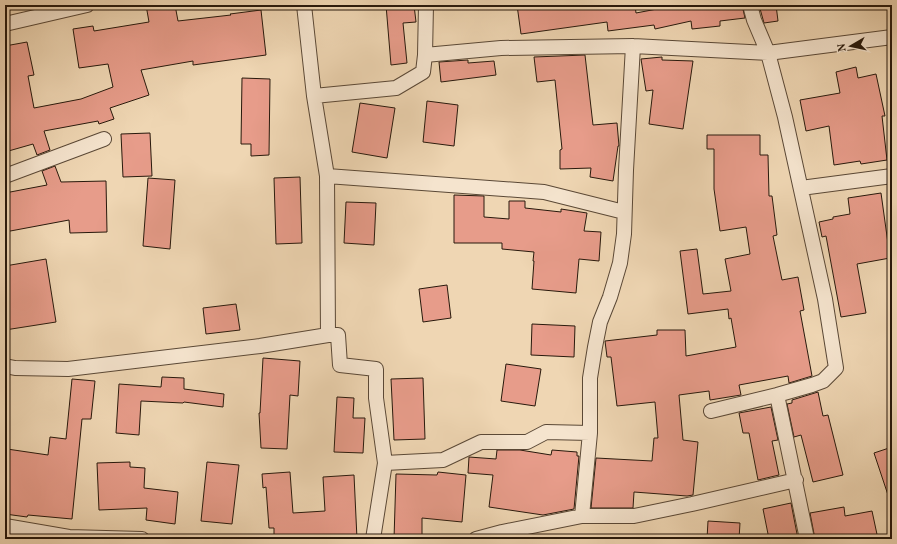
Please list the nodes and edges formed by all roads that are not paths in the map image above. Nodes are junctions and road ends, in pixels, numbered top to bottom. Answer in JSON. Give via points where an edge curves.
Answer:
{"nodes":[{"id":1,"x":87,"y":5,"type":"edge"},
{"id":2,"x":304,"y":5,"type":"edge"},
{"id":3,"x":426,"y":5,"type":"edge"},
{"id":4,"x":750,"y":5,"type":"edge"},
{"id":5,"x":5,"y":24,"type":"edge"},
{"id":6,"x":892,"y":37,"type":"edge"},
{"id":7,"x":633,"y":46,"type":"junction"},
{"id":8,"x":768,"y":53,"type":"junction"},
{"id":9,"x":425,"y":55,"type":"junction"},
{"id":10,"x":314,"y":96,"type":"junction"},
{"id":11,"x":104,"y":139,"type":"dead end"},
{"id":12,"x":5,"y":176,"type":"edge"},
{"id":13,"x":327,"y":176,"type":"junction"},
{"id":14,"x":892,"y":176,"type":"edge"},
{"id":15,"x":801,"y":188,"type":"junction"},
{"id":16,"x":624,"y":212,"type":"junction"},
{"id":17,"x":328,"y":335,"type":"junction"},
{"id":18,"x":5,"y":366,"type":"edge"},
{"id":19,"x":777,"y":395,"type":"junction"},
{"id":20,"x":711,"y":412,"type":"dead end"},
{"id":21,"x":590,"y":433,"type":"junction"},
{"id":22,"x":385,"y":463,"type":"junction"},
{"id":23,"x":796,"y":480,"type":"junction"},
{"id":24,"x":582,"y":516,"type":"junction"},
{"id":25,"x":5,"y":526,"type":"edge"},
{"id":26,"x":142,"y":539,"type":"edge"},
{"id":27,"x":373,"y":539,"type":"edge"},
{"id":28,"x":476,"y":539,"type":"edge"},
{"id":29,"x":808,"y":539,"type":"edge"}],
"edges":[{"from":1,"to":5,"type":"street"},
{"from":2,"to":10,"type":"street"},
{"from":3,"to":9,"type":"street"},
{"from":4,"to":8,"type":"street"},
{"from":6,"to":8,"type":"street"},
{"from":7,"to":8,"type":"street"},
{"from":7,"to":9,"type":"street","via":[[502,48]]},
{"from":7,"to":16,"type":"street"},
{"from":8,"to":15,"type":"street"},
{"from":9,"to":10,"type":"street","via":[[423,72],[396,88]]},
{"from":10,"to":13,"type":"street"},
{"from":11,"to":12,"type":"street"},
{"from":13,"to":16,"type":"street","via":[[544,192]]},
{"from":13,"to":17,"type":"street"},
{"from":14,"to":15,"type":"street"},
{"from":15,"to":19,"type":"street","via":[[825,299],[836,368],[823,381]]},
{"from":16,"to":21,"type":"street","via":[[620,263],[600,322],[590,378]]},
{"from":17,"to":18,"type":"street","via":[[260,346],[68,369]]},
{"from":17,"to":22,"type":"street","via":[[338,335],[340,365],[376,369],[376,398]]},
{"from":19,"to":20,"type":"street"},
{"from":19,"to":23,"type":"street"},
{"from":21,"to":22,"type":"street","via":[[546,432],[528,442],[482,442],[443,460]]},
{"from":21,"to":24,"type":"street"},
{"from":22,"to":27,"type":"street"},
{"from":23,"to":24,"type":"street","via":[[634,516]]},
{"from":23,"to":29,"type":"street"},
{"from":24,"to":28,"type":"street"},
{"from":25,"to":26,"type":"street","via":[[69,537]]}]}
